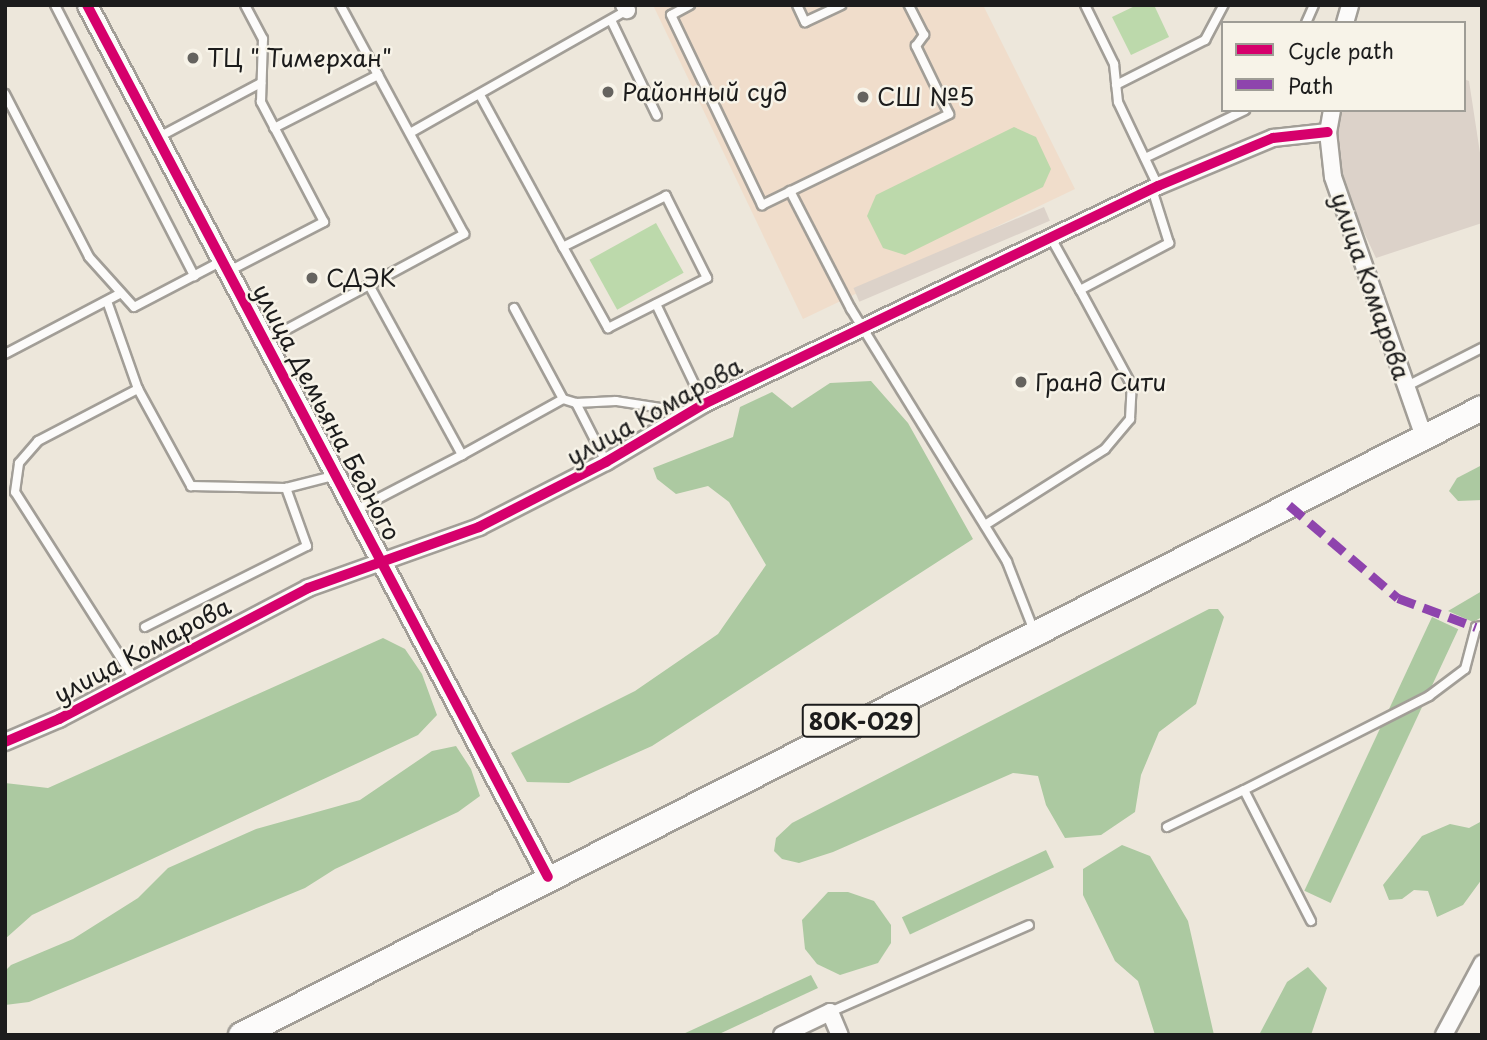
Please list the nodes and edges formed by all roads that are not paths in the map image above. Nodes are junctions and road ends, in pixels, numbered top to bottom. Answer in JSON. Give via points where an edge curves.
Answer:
{"nodes":[{"id":1,"x":55,"y":5,"type":"edge"},
{"id":2,"x":87,"y":5,"type":"edge"},
{"id":3,"x":245,"y":5,"type":"edge"},
{"id":4,"x":340,"y":5,"type":"edge"},
{"id":5,"x":690,"y":5,"type":"edge"},
{"id":6,"x":797,"y":5,"type":"edge"},
{"id":7,"x":841,"y":5,"type":"edge"},
{"id":8,"x":909,"y":5,"type":"edge"},
{"id":9,"x":1085,"y":5,"type":"edge"},
{"id":10,"x":1224,"y":5,"type":"edge"},
{"id":11,"x":625,"y":8,"type":"edge"},
{"id":12,"x":611,"y":20,"type":"junction"},
{"id":13,"x":378,"y":75,"type":"junction"},
{"id":14,"x":261,"y":83,"type":"junction"},
{"id":15,"x":1116,"y":85,"type":"junction"},
{"id":16,"x":5,"y":94,"type":"edge"},
{"id":17,"x":480,"y":95,"type":"junction"},
{"id":18,"x":1241,"y":112,"type":"edge"},
{"id":19,"x":1332,"y":112,"type":"edge"},
{"id":20,"x":657,"y":116,"type":"dead end"},
{"id":21,"x":274,"y":128,"type":"junction"},
{"id":22,"x":1328,"y":132,"type":"junction"},
{"id":23,"x":410,"y":133,"type":"junction"},
{"id":24,"x":157,"y":138,"type":"junction"},
{"id":25,"x":1145,"y":158,"type":"junction"},
{"id":26,"x":1155,"y":187,"type":"junction"},
{"id":27,"x":790,"y":191,"type":"junction"},
{"id":28,"x":1051,"y":237,"type":"junction"},
{"id":29,"x":564,"y":247,"type":"junction"},
{"id":30,"x":225,"y":266,"type":"junction"},
{"id":31,"x":194,"y":276,"type":"junction"},
{"id":32,"x":369,"y":285,"type":"junction"},
{"id":33,"x":1080,"y":290,"type":"junction"},
{"id":34,"x":121,"y":293,"type":"junction"},
{"id":35,"x":107,"y":301,"type":"junction"},
{"id":36,"x":656,"y":303,"type":"junction"},
{"id":37,"x":514,"y":308,"type":"dead end"},
{"id":38,"x":865,"y":327,"type":"junction"},
{"id":39,"x":267,"y":340,"type":"junction"},
{"id":40,"x":1482,"y":348,"type":"edge"},
{"id":41,"x":5,"y":354,"type":"edge"},
{"id":42,"x":1407,"y":386,"type":"junction"},
{"id":43,"x":138,"y":389,"type":"junction"},
{"id":44,"x":564,"y":399,"type":"junction"},
{"id":45,"x":576,"y":403,"type":"junction"},
{"id":46,"x":697,"y":408,"type":"junction"},
{"id":47,"x":1482,"y":408,"type":"edge"},
{"id":48,"x":1424,"y":437,"type":"junction"},
{"id":49,"x":462,"y":455,"type":"junction"},
{"id":50,"x":606,"y":462,"type":"junction"},
{"id":51,"x":337,"y":475,"type":"junction"},
{"id":52,"x":285,"y":488,"type":"junction"},
{"id":53,"x":356,"y":510,"type":"junction"},
{"id":54,"x":985,"y":525,"type":"junction"},
{"id":55,"x":383,"y":561,"type":"junction"},
{"id":56,"x":1482,"y":626,"type":"edge"},
{"id":57,"x":145,"y":627,"type":"dead end"},
{"id":58,"x":1035,"y":634,"type":"junction"},
{"id":59,"x":133,"y":677,"type":"junction"},
{"id":60,"x":5,"y":742,"type":"edge"},
{"id":61,"x":1244,"y":790,"type":"junction"},
{"id":62,"x":1167,"y":827,"type":"dead end"},
{"id":63,"x":548,"y":877,"type":"junction"},
{"id":64,"x":1311,"y":921,"type":"dead end"},
{"id":65,"x":1029,"y":925,"type":"dead end"},
{"id":66,"x":1482,"y":964,"type":"edge"},
{"id":67,"x":830,"y":1013,"type":"junction"},
{"id":68,"x":241,"y":1035,"type":"edge"},
{"id":69,"x":782,"y":1035,"type":"edge"},
{"id":70,"x":840,"y":1035,"type":"edge"},
{"id":71,"x":1444,"y":1035,"type":"edge"}],
"edges":[{"from":1,"to":31,"type":"lane"},
{"from":2,"to":24,"type":"street","name":"улица Демьяна Бедного"},
{"from":3,"to":14,"type":"lane","via":[[263,39]]},
{"from":4,"to":13,"type":"lane"},
{"from":5,"to":27,"type":"lane","via":[[671,15],[762,205]]},
{"from":6,"to":7,"type":"lane","via":[[805,22]]},
{"from":8,"to":27,"type":"lane","via":[[924,35],[916,46],[949,114]]},
{"from":9,"to":15,"type":"lane","via":[[1114,64]]},
{"from":10,"to":15,"type":"lane","via":[[1205,40]]},
{"from":11,"to":12,"type":"lane"},
{"from":12,"to":17,"type":"lane"},
{"from":12,"to":20,"type":"lane"},
{"from":13,"to":21,"type":"lane"},
{"from":13,"to":23,"type":"lane"},
{"from":14,"to":21,"type":"lane","via":[[261,102]]},
{"from":14,"to":24,"type":"lane"},
{"from":15,"to":25,"type":"lane","via":[[1118,102]]},
{"from":16,"to":34,"type":"lane","via":[[89,257]]},
{"from":17,"to":23,"type":"lane"},
{"from":17,"to":29,"type":"lane"},
{"from":18,"to":25,"type":"lane"},
{"from":19,"to":22,"type":"street","name":"улица Комарова"},
{"from":21,"to":30,"type":"lane","via":[[324,222]]},
{"from":22,"to":26,"type":"street","name":"улица Комарова","via":[[1273,138]]},
{"from":22,"to":42,"type":"street","name":"улица Комарова","via":[[1333,177]]},
{"from":23,"to":32,"type":"lane","via":[[464,234]]},
{"from":24,"to":30,"type":"street","name":"улица Демьяна Бедного"},
{"from":25,"to":26,"type":"lane"},
{"from":26,"to":28,"type":"street","name":"улица Комарова"},
{"from":26,"to":33,"type":"lane","via":[[1169,243]]},
{"from":27,"to":38,"type":"lane","via":[[851,309]]},
{"from":28,"to":33,"type":"lane"},
{"from":28,"to":38,"type":"street","name":"улица Комарова"},
{"from":29,"to":36,"type":"lane","via":[[608,328]]},
{"from":29,"to":36,"type":"lane","via":[[666,196],[707,278]]},
{"from":30,"to":31,"type":"lane"},
{"from":30,"to":39,"type":"street","name":"улица Демьяна Бедного"},
{"from":31,"to":34,"type":"lane","via":[[134,307]]},
{"from":32,"to":39,"type":"lane"},
{"from":32,"to":49,"type":"lane"},
{"from":33,"to":54,"type":"lane","via":[[1132,386],[1130,419],[1105,449]]},
{"from":34,"to":35,"type":"lane"},
{"from":35,"to":41,"type":"lane"},
{"from":35,"to":43,"type":"lane"},
{"from":36,"to":46,"type":"lane"},
{"from":37,"to":44,"type":"lane"},
{"from":38,"to":46,"type":"street","name":"улица Комарова"},
{"from":38,"to":54,"type":"lane"},
{"from":39,"to":51,"type":"street","name":"улица Демьяна Бедного"},
{"from":40,"to":42,"type":"lane"},
{"from":42,"to":48,"type":"street","name":"улица Комарова"},
{"from":43,"to":52,"type":"lane","via":[[191,486]]},
{"from":43,"to":59,"type":"lane","via":[[38,441],[19,463],[15,492]]},
{"from":44,"to":45,"type":"lane"},
{"from":44,"to":49,"type":"lane"},
{"from":45,"to":46,"type":"lane","via":[[616,401]]},
{"from":45,"to":50,"type":"lane"},
{"from":46,"to":50,"type":"street","name":"улица Комарова"},
{"from":47,"to":48,"type":"main road","number":"80К-029"},
{"from":48,"to":58,"type":"main road","number":"80К-029"},
{"from":49,"to":53,"type":"lane"},
{"from":50,"to":55,"type":"street","name":"улица Комарова","via":[[479,527]]},
{"from":51,"to":52,"type":"lane"},
{"from":51,"to":53,"type":"street","name":"улица Демьяна Бедного"},
{"from":52,"to":57,"type":"lane","via":[[307,547]]},
{"from":53,"to":55,"type":"street","name":"улица Демьяна Бедного"},
{"from":54,"to":58,"type":"lane","via":[[1007,562]]},
{"from":55,"to":59,"type":"street","name":"улица Комарова","via":[[308,588]]},
{"from":55,"to":63,"type":"street","name":"улица Демьяна Бедного"},
{"from":56,"to":61,"type":"lane","via":[[1476,627],[1465,669],[1429,695]]},
{"from":58,"to":63,"type":"main road","number":"80К-029"},
{"from":59,"to":60,"type":"street","name":"улица Комарова","via":[[59,719]]},
{"from":61,"to":62,"type":"lane"},
{"from":61,"to":64,"type":"lane"},
{"from":63,"to":68,"type":"main road","number":"80К-029"},
{"from":65,"to":67,"type":"lane"},
{"from":66,"to":71,"type":"street"},
{"from":67,"to":69,"type":"street"},
{"from":67,"to":70,"type":"street"}]}
